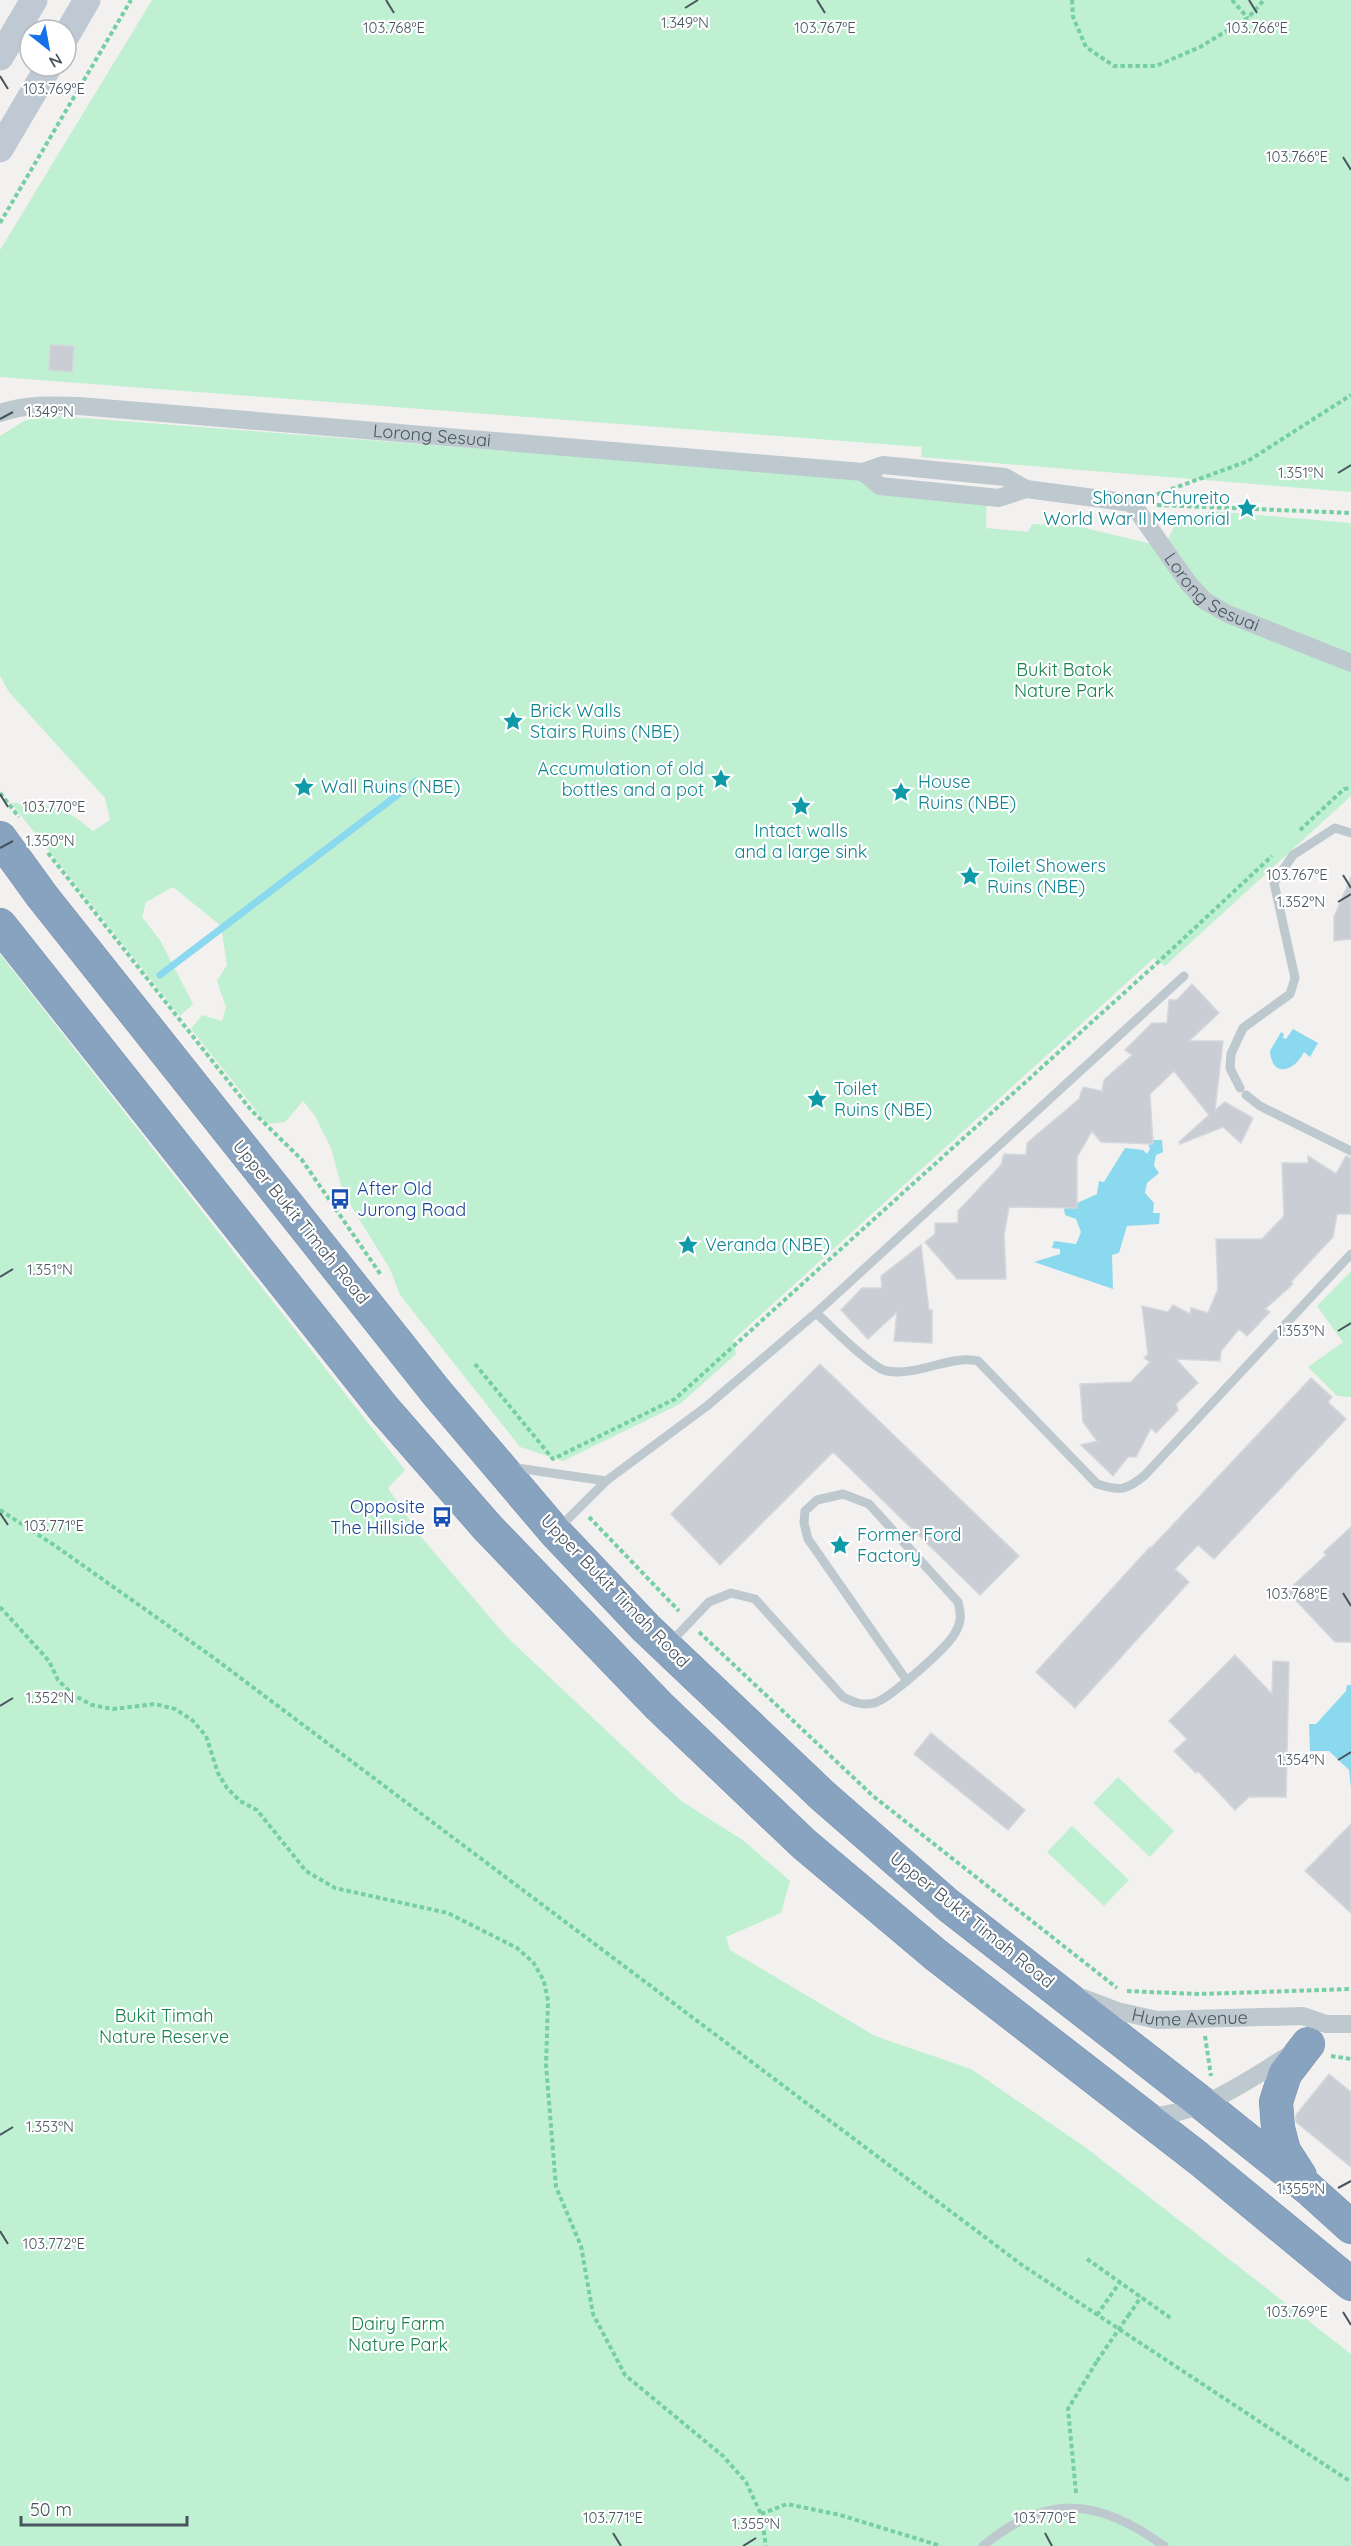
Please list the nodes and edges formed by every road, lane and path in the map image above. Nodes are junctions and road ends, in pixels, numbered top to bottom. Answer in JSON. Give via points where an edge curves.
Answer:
{"nodes":[{"id":1,"x":33,"y":0,"type":"edge"},
{"id":2,"x":87,"y":0,"type":"edge"},
{"id":3,"x":131,"y":0,"type":"edge"},
{"id":4,"x":1072,"y":0,"type":"edge"},
{"id":5,"x":1232,"y":0,"type":"edge"},
{"id":6,"x":1264,"y":0,"type":"edge"},
{"id":7,"x":76,"y":18,"type":"edge"},
{"id":8,"x":1248,"y":18,"type":"junction"},
{"id":9,"x":0,"y":57,"type":"edge"},
{"id":10,"x":42,"y":78,"type":"edge"},
{"id":11,"x":0,"y":149,"type":"edge"},
{"id":12,"x":0,"y":223,"type":"edge"},
{"id":13,"x":1351,"y":395,"type":"edge"},
{"id":14,"x":0,"y":413,"type":"edge"},
{"id":15,"x":1132,"y":503,"type":"junction"},
{"id":16,"x":1351,"y":513,"type":"edge"},
{"id":17,"x":1351,"y":663,"type":"edge"},
{"id":18,"x":1351,"y":788,"type":"edge"},
{"id":19,"x":0,"y":793,"type":"edge"},
{"id":20,"x":11,"y":829,"type":"edge"},
{"id":21,"x":1351,"y":833,"type":"edge"},
{"id":22,"x":1292,"y":837,"type":"dead end"},
{"id":23,"x":44,"y":848,"type":"dead end"},
{"id":24,"x":1275,"y":853,"type":"dead end"},
{"id":25,"x":0,"y":925,"type":"edge"},
{"id":26,"x":1184,"y":976,"type":"dead end"},
{"id":27,"x":210,"y":1107,"type":"junction"},
{"id":28,"x":1351,"y":1151,"type":"edge"},
{"id":29,"x":192,"y":1166,"type":"junction"},
{"id":30,"x":1351,"y":1254,"type":"edge"},
{"id":31,"x":386,"y":1282,"type":"dead end"},
{"id":32,"x":816,"y":1313,"type":"junction"},
{"id":33,"x":475,"y":1364,"type":"dead end"},
{"id":34,"x":499,"y":1466,"type":"junction"},
{"id":35,"x":606,"y":1480,"type":"junction"},
{"id":36,"x":580,"y":1508,"type":"junction"},
{"id":37,"x":0,"y":1510,"type":"edge"},
{"id":38,"x":555,"y":1532,"type":"junction"},
{"id":39,"x":0,"y":1607,"type":"edge"},
{"id":40,"x":689,"y":1622,"type":"junction"},
{"id":41,"x":656,"y":1637,"type":"junction"},
{"id":42,"x":907,"y":1681,"type":"junction"},
{"id":43,"x":658,"y":1707,"type":"junction"},
{"id":44,"x":911,"y":1873,"type":"junction"},
{"id":45,"x":936,"y":1955,"type":"junction"},
{"id":46,"x":1056,"y":1987,"type":"junction"},
{"id":47,"x":1351,"y":1989,"type":"edge"},
{"id":48,"x":1351,"y":2024,"type":"edge"},
{"id":49,"x":1317,"y":2034,"type":"junction"},
{"id":50,"x":1203,"y":2104,"type":"junction"},
{"id":51,"x":1144,"y":2116,"type":"junction"},
{"id":52,"x":1309,"y":2190,"type":"junction"},
{"id":53,"x":1350,"y":2226,"type":"edge"},
{"id":54,"x":1087,"y":2259,"type":"dead end"},
{"id":55,"x":1351,"y":2278,"type":"edge"},
{"id":56,"x":1120,"y":2282,"type":"junction"},
{"id":57,"x":1351,"y":2284,"type":"edge"},
{"id":58,"x":1141,"y":2297,"type":"junction"},
{"id":59,"x":1097,"y":2315,"type":"junction"},
{"id":60,"x":1172,"y":2319,"type":"dead end"},
{"id":61,"x":1351,"y":2482,"type":"edge"},
{"id":62,"x":1077,"y":2507,"type":"junction"},
{"id":63,"x":761,"y":2514,"type":"junction"},
{"id":64,"x":766,"y":2546,"type":"edge"},
{"id":65,"x":941,"y":2546,"type":"edge"},
{"id":66,"x":982,"y":2546,"type":"edge"},
{"id":67,"x":1164,"y":2546,"type":"edge"}],
"edges":[{"from":1,"to":9,"type":"main road"},
{"from":2,"to":7,"type":"main road"},
{"from":3,"to":12,"type":"path"},
{"from":4,"to":8,"type":"path","via":[[1073,17],[1086,47],[1113,66],[1156,66],[1200,47]]},
{"from":5,"to":8,"type":"path"},
{"from":6,"to":8,"type":"path"},
{"from":10,"to":11,"type":"main road"},
{"from":13,"to":15,"type":"path","via":[[1248,461]]},
{"from":14,"to":15,"type":"street","name":"Lorong Sesuai","via":[[18,407],[79,406],[863,472],[880,486],[999,498],[1026,489]]},
{"from":15,"to":16,"type":"path"},
{"from":15,"to":17,"type":"street","name":"Lorong Sesuai","via":[[1205,601]]},
{"from":18,"to":22,"type":"path","via":[[1344,789]]},
{"from":19,"to":20,"type":"path"},
{"from":20,"to":27,"type":"highway","name":"Upper Bukit Timah Road","via":[[42,896]]},
{"from":21,"to":28,"type":"lane","via":[[1335,828],[1293,855],[1274,883],[1295,978],[1290,994],[1244,1028],[1230,1068],[1243,1092],[1260,1106]]},
{"from":23,"to":31,"type":"path","via":[[251,1110],[302,1160]]},
{"from":24,"to":33,"type":"path","via":[[675,1399],[553,1459]]},
{"from":25,"to":29,"type":"highway"},
{"from":26,"to":32,"type":"lane"},
{"from":27,"to":29,"type":"highway","via":[[198,1117],[186,1143]]},
{"from":27,"to":34,"type":"highway","name":"Upper Bukit Timah Road"},
{"from":29,"to":43,"type":"highway","via":[[384,1409],[487,1527]]},
{"from":30,"to":32,"type":"lane","via":[[1145,1475],[1132,1486],[1116,1490],[1097,1484],[978,1361],[962,1358],[915,1370],[885,1371]]},
{"from":32,"to":35,"type":"lane","via":[[707,1407]]},
{"from":34,"to":35,"type":"lane"},
{"from":34,"to":38,"type":"highway","name":"Upper Bukit Timah Road"},
{"from":35,"to":36,"type":"lane"},
{"from":36,"to":38,"type":"lane"},
{"from":36,"to":40,"type":"path"},
{"from":37,"to":59,"type":"path","via":[[214,1658],[1022,2265]]},
{"from":38,"to":41,"type":"highway","name":"Upper Bukit Timah Road"},
{"from":39,"to":63,"type":"path","via":[[74,1695],[92,1705],[113,1709],[155,1704],[175,1709],[192,1720],[206,1736],[227,1788],[256,1810],[306,1871],[335,1888],[448,1913],[517,1948],[532,1962],[544,1981],[548,2001],[546,2065],[556,2187],[581,2246],[593,2314],[625,2375],[723,2456],[746,2482]]},
{"from":40,"to":41,"type":"lane"},
{"from":40,"to":42,"type":"lane","via":[[709,1602],[730,1593],[755,1599],[843,1697],[856,1704],[875,1703],[892,1695]]},
{"from":40,"to":47,"type":"path","via":[[873,1796],[1120,1991],[1198,1994]]},
{"from":41,"to":43,"type":"highway","via":[[674,1691],[673,1697]]},
{"from":41,"to":44,"type":"highway","name":"Upper Bukit Timah Road"},
{"from":42,"to":42,"type":"lane","via":[[955,1635],[962,1617],[958,1602],[869,1504],[843,1494],[817,1500],[806,1511],[808,1539]]},
{"from":43,"to":45,"type":"highway","via":[[804,1844]]},
{"from":44,"to":45,"type":"highway","via":[[949,1928],[950,1941]]},
{"from":44,"to":46,"type":"highway","name":"Upper Bukit Timah Road"},
{"from":45,"to":51,"type":"highway"},
{"from":46,"to":49,"type":"street","name":"Hume Avenue","via":[[1117,2011],[1156,2020],[1303,2016]]},
{"from":46,"to":50,"type":"highway","name":"Upper Bukit Timah Road"},
{"from":48,"to":49,"type":"street","name":"Hume Avenue"},
{"from":49,"to":50,"type":"street","via":[[1230,2091]]},
{"from":49,"to":52,"type":"highway","via":[[1285,2074],[1276,2102],[1284,2151]]},
{"from":50,"to":51,"type":"street","via":[[1170,2116]]},
{"from":50,"to":52,"type":"highway","name":"Upper Bukit Timah Road"},
{"from":51,"to":57,"type":"highway"},
{"from":52,"to":53,"type":"highway","name":"Upper Bukit Timah Road"},
{"from":53,"to":55,"type":"highway","via":[[1337,2238],[1336,2246]]},
{"from":54,"to":56,"type":"path"},
{"from":56,"to":58,"type":"path"},
{"from":56,"to":59,"type":"path"},
{"from":58,"to":60,"type":"path"},
{"from":58,"to":62,"type":"path","bridge":true,"via":[[1068,2409]]},
{"from":59,"to":61,"type":"path"},
{"from":62,"to":66,"type":"lane","via":[[1036,2515],[998,2533]]},
{"from":62,"to":67,"type":"lane","via":[[1101,2511],[1138,2528]]},
{"from":63,"to":64,"type":"path"},
{"from":63,"to":65,"type":"path","via":[[787,2504],[840,2515]]}]}
